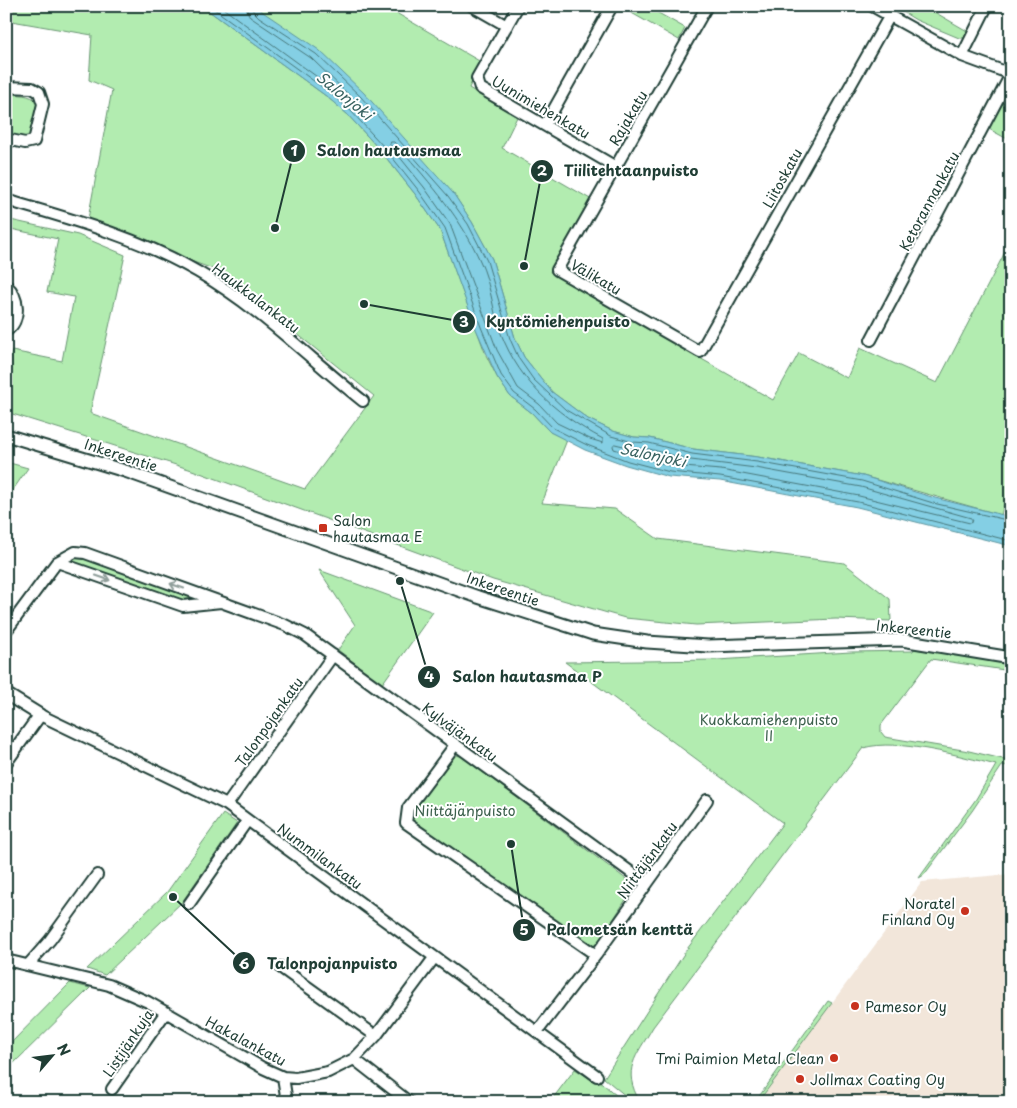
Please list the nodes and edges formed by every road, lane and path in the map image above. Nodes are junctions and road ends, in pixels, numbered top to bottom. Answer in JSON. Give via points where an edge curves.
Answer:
{"nodes":[{"id":1,"x":472,"y":6,"type":"edge"},
{"id":2,"x":518,"y":6,"type":"edge"},
{"id":3,"x":612,"y":6,"type":"edge"},
{"id":4,"x":707,"y":6,"type":"edge"},
{"id":5,"x":872,"y":6,"type":"edge"},
{"id":6,"x":987,"y":6,"type":"edge"},
{"id":7,"x":889,"y":17,"type":"junction"},
{"id":8,"x":507,"y":26,"type":"junction"},
{"id":9,"x":962,"y":56,"type":"junction"},
{"id":10,"x":1011,"y":74,"type":"edge"},
{"id":11,"x":6,"y":87,"type":"edge"},
{"id":12,"x":545,"y":126,"type":"junction"},
{"id":13,"x":6,"y":139,"type":"edge"},
{"id":14,"x":616,"y":167,"type":"junction"},
{"id":15,"x":6,"y":200,"type":"edge"},
{"id":16,"x":557,"y":270,"type":"joint"},
{"id":17,"x":6,"y":286,"type":"edge"},
{"id":18,"x":6,"y":331,"type":"edge"},
{"id":19,"x":871,"y":340,"type":"dead end"},
{"id":20,"x":700,"y":352,"type":"joint"},
{"id":21,"x":363,"y":401,"type":"dead end"},
{"id":22,"x":6,"y":435,"type":"edge"},
{"id":23,"x":57,"y":562,"type":"junction"},
{"id":24,"x":223,"y":602,"type":"junction"},
{"id":25,"x":6,"y":631,"type":"edge"},
{"id":26,"x":333,"y":655,"type":"junction"},
{"id":27,"x":1011,"y":658,"type":"edge"},
{"id":28,"x":6,"y":694,"type":"edge"},
{"id":29,"x":40,"y":715,"type":"junction"},
{"id":30,"x":455,"y":745,"type":"junction"},
{"id":31,"x":6,"y":762,"type":"edge"},
{"id":32,"x":708,"y":800,"type":"dead end"},
{"id":33,"x":227,"y":805,"type":"junction"},
{"id":34,"x":247,"y":821,"type":"junction"},
{"id":35,"x":97,"y":875,"type":"dead end"},
{"id":36,"x":646,"y":884,"type":"junction"},
{"id":37,"x":189,"y":904,"type":"dead end"},
{"id":38,"x":596,"y":955,"type":"junction"},
{"id":39,"x":434,"y":958,"type":"junction"},
{"id":40,"x":6,"y":960,"type":"edge"},
{"id":41,"x":28,"y":965,"type":"junction"},
{"id":42,"x":280,"y":967,"type":"dead end"},
{"id":43,"x":166,"y":1012,"type":"junction"},
{"id":44,"x":537,"y":1032,"type":"junction"},
{"id":45,"x":376,"y":1036,"type":"junction"},
{"id":46,"x":354,"y":1059,"type":"junction"},
{"id":47,"x":597,"y":1076,"type":"dead end"},
{"id":48,"x":283,"y":1077,"type":"junction"},
{"id":49,"x":112,"y":1089,"type":"dead end"},
{"id":50,"x":288,"y":1102,"type":"edge"},
{"id":51,"x":409,"y":1102,"type":"edge"}],
"edges":[{"from":1,"to":8,"type":"street"},
{"from":2,"to":8,"type":"street","name":"Uunimiehenkatu"},
{"from":3,"to":12,"type":"street"},
{"from":4,"to":14,"type":"street","name":"Rajakatu"},
{"from":5,"to":7,"type":"street"},
{"from":6,"to":9,"type":"street"},
{"from":7,"to":9,"type":"street"},
{"from":7,"to":20,"type":"street","name":"Liitoskatu"},
{"from":8,"to":12,"type":"street","name":"Uunimiehenkatu","via":[[477,82],[480,88]]},
{"from":9,"to":10,"type":"street"},
{"from":10,"to":19,"type":"street","name":"Ketorannankatu"},
{"from":11,"to":13,"type":"street","via":[[32,88],[39,92],[43,104],[34,140]]},
{"from":12,"to":14,"type":"street","name":"Uunimiehenkatu"},
{"from":14,"to":16,"type":"street","name":"Rajakatu"},
{"from":15,"to":21,"type":"street","name":"Haukkalankatu","via":[[70,218],[198,272],[275,327]]},
{"from":16,"to":20,"type":"street","name":"Välikatu"},
{"from":17,"to":18,"type":"street","via":[[14,293],[17,304],[13,324]]},
{"from":22,"to":27,"type":"street","name":"Inkereentie","via":[[125,471],[522,612],[593,634],[708,646],[902,640]]},
{"from":23,"to":24,"type":"street","one_way":true,"via":[[183,606]]},
{"from":24,"to":23,"type":"street","name":"Kylväjänkatu","one_way":true,"via":[[85,553],[75,552]]},
{"from":23,"to":25,"type":"street"},
{"from":24,"to":26,"type":"street","name":"Kylväjänkatu","via":[[296,629]]},
{"from":26,"to":30,"type":"street","name":"Kylväjänkatu"},
{"from":26,"to":33,"type":"street","name":"Talonpojankatu"},
{"from":28,"to":29,"type":"street","name":"Nummilankatu"},
{"from":29,"to":31,"type":"street"},
{"from":29,"to":33,"type":"street","name":"Nummilankatu"},
{"from":30,"to":36,"type":"street","name":"Kylväjänkatu"},
{"from":30,"to":38,"type":"street","via":[[408,808],[406,823]]},
{"from":32,"to":36,"type":"street","name":"Niittäjänkatu"},
{"from":33,"to":34,"type":"street","name":"Nummilankatu"},
{"from":34,"to":37,"type":"street"},
{"from":34,"to":39,"type":"street","name":"Nummilankatu"},
{"from":35,"to":41,"type":"street"},
{"from":36,"to":38,"type":"street","name":"Niittäjänkatu"},
{"from":38,"to":44,"type":"street","name":"Niittäjänkatu"},
{"from":39,"to":44,"type":"street","name":"Nummilankatu"},
{"from":39,"to":45,"type":"street","name":"Hakalankatu"},
{"from":40,"to":41,"type":"street","name":"Hakalankatu"},
{"from":41,"to":43,"type":"street","name":"Hakalankatu","via":[[109,985]]},
{"from":42,"to":45,"type":"street"},
{"from":43,"to":48,"type":"street","name":"Hakalankatu"},
{"from":43,"to":49,"type":"street","name":"Listijänkuja"},
{"from":44,"to":47,"type":"street","name":"Nummilankatu"},
{"from":45,"to":46,"type":"street","name":"Hakalankatu"},
{"from":46,"to":48,"type":"street","name":"Hakalankatu","via":[[318,1075]]},
{"from":46,"to":51,"type":"street"},
{"from":48,"to":50,"type":"street"}]}
